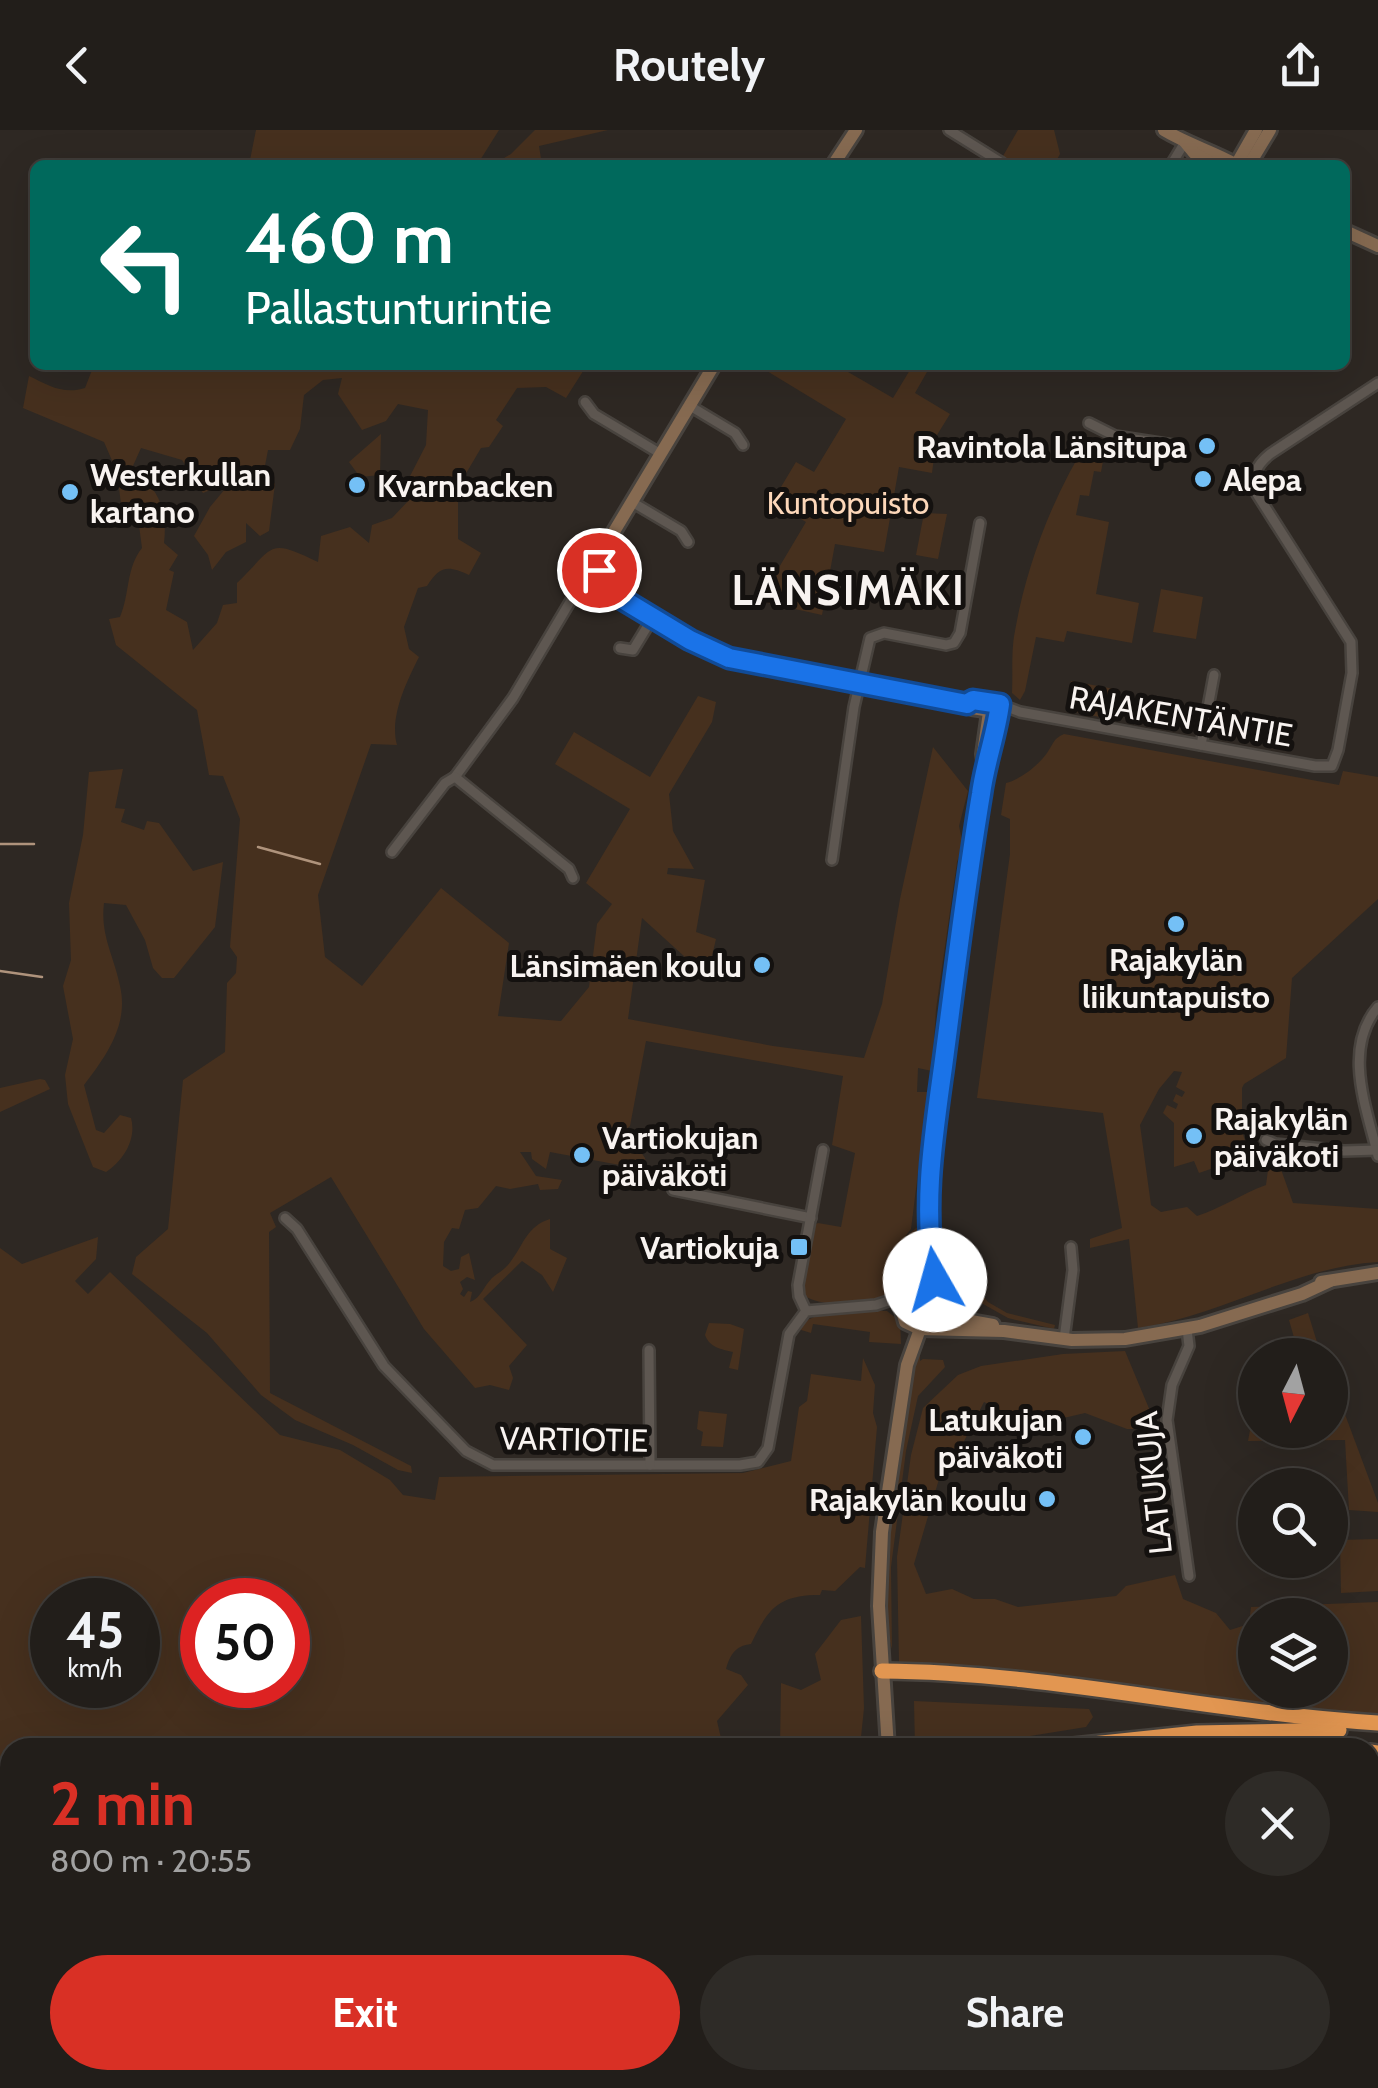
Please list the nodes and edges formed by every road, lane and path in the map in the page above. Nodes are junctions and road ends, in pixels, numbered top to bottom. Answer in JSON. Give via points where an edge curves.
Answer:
{"nodes":[{"id":1,"x":856,"y":130,"type":"edge"},
{"id":2,"x":949,"y":130,"type":"edge"},
{"id":3,"x":1164,"y":130,"type":"edge"},
{"id":4,"x":1256,"y":130,"type":"edge"},
{"id":5,"x":1270,"y":130,"type":"edge"},
{"id":6,"x":1185,"y":142,"type":"junction"},
{"id":7,"x":836,"y":160,"type":"edge"},
{"id":8,"x":988,"y":160,"type":"edge"},
{"id":9,"x":1174,"y":160,"type":"edge"},
{"id":10,"x":1206,"y":160,"type":"edge"},
{"id":11,"x":1228,"y":160,"type":"edge"},
{"id":12,"x":1240,"y":160,"type":"edge"},
{"id":13,"x":1253,"y":160,"type":"edge"},
{"id":14,"x":1350,"y":232,"type":"edge"},
{"id":15,"x":1378,"y":246,"type":"edge"},
{"id":16,"x":711,"y":370,"type":"edge"},
{"id":17,"x":1378,"y":384,"type":"edge"},
{"id":18,"x":584,"y":402,"type":"dead end"},
{"id":19,"x":690,"y":406,"type":"junction"},
{"id":20,"x":1088,"y":423,"type":"dead end"},
{"id":21,"x":1173,"y":445,"type":"dead end"},
{"id":22,"x":743,"y":446,"type":"dead end"},
{"id":23,"x":661,"y":454,"type":"junction"},
{"id":24,"x":632,"y":502,"type":"junction"},
{"id":25,"x":980,"y":523,"type":"dead end"},
{"id":26,"x":688,"y":542,"type":"dead end"},
{"id":27,"x":600,"y":576,"type":"junction"},
{"id":28,"x":653,"y":617,"type":"junction"},
{"id":29,"x":620,"y":648,"type":"dead end"},
{"id":30,"x":1214,"y":675,"type":"dead end"},
{"id":31,"x":858,"y":684,"type":"junction"},
{"id":32,"x":994,"y":708,"type":"junction"},
{"id":33,"x":1201,"y":746,"type":"junction"},
{"id":34,"x":455,"y":777,"type":"junction"},
{"id":35,"x":392,"y":852,"type":"dead end"},
{"id":36,"x":832,"y":860,"type":"dead end"},
{"id":37,"x":573,"y":878,"type":"dead end"},
{"id":38,"x":1378,"y":1007,"type":"edge"},
{"id":39,"x":1266,"y":1140,"type":"dead end"},
{"id":40,"x":824,"y":1150,"type":"dead end"},
{"id":41,"x":1378,"y":1152,"type":"edge"},
{"id":42,"x":673,"y":1190,"type":"dead end"},
{"id":43,"x":286,"y":1218,"type":"dead end"},
{"id":44,"x":810,"y":1218,"type":"junction"},
{"id":45,"x":928,"y":1224,"type":"junction"},
{"id":46,"x":1072,"y":1247,"type":"dead end"},
{"id":47,"x":1376,"y":1275,"type":"edge"},
{"id":48,"x":912,"y":1292,"type":"junction"},
{"id":49,"x":939,"y":1304,"type":"junction"},
{"id":50,"x":876,"y":1306,"type":"junction"},
{"id":51,"x":806,"y":1310,"type":"junction"},
{"id":52,"x":903,"y":1317,"type":"junction"},
{"id":53,"x":925,"y":1328,"type":"junction"},
{"id":54,"x":1187,"y":1330,"type":"junction"},
{"id":55,"x":1004,"y":1332,"type":"junction"},
{"id":56,"x":1064,"y":1339,"type":"junction"},
{"id":57,"x":649,"y":1350,"type":"dead end"},
{"id":58,"x":908,"y":1366,"type":"junction"},
{"id":59,"x":650,"y":1465,"type":"junction"},
{"id":60,"x":1188,"y":1576,"type":"dead end"},
{"id":61,"x":882,"y":1671,"type":"junction"},
{"id":62,"x":1378,"y":1723,"type":"edge"},
{"id":63,"x":1378,"y":1732,"type":"edge"},
{"id":64,"x":887,"y":1738,"type":"edge"},
{"id":65,"x":1149,"y":1738,"type":"edge"}],
"edges":[{"from":1,"to":7,"type":"main road"},
{"from":2,"to":8,"type":"street"},
{"from":3,"to":6,"type":"main road"},
{"from":4,"to":12,"type":"main road"},
{"from":5,"to":13,"type":"main road"},
{"from":6,"to":9,"type":"street"},
{"from":6,"to":10,"type":"main road"},
{"from":6,"to":11,"type":"main road"},
{"from":14,"to":15,"type":"main road"},
{"from":16,"to":19,"type":"main road"},
{"from":17,"to":33,"type":"street","name":"RAJAKENTÄNTIE","via":[[1270,454],[1254,475],[1258,494],[1351,642],[1352,673],[1332,766]]},
{"from":18,"to":23,"type":"street"},
{"from":19,"to":22,"type":"street","via":[[735,433]]},
{"from":19,"to":23,"type":"main road"},
{"from":20,"to":21,"type":"street","via":[[1115,436]]},
{"from":23,"to":24,"type":"main road"},
{"from":24,"to":26,"type":"street"},
{"from":24,"to":27,"type":"main road","via":[[601,556]]},
{"from":25,"to":31,"type":"street","via":[[958,638],[946,645],[874,635]]},
{"from":27,"to":28,"type":"main road","via":[[612,592]]},
{"from":27,"to":34,"type":"street","via":[[580,585]]},
{"from":28,"to":29,"type":"street","via":[[633,650]]},
{"from":28,"to":31,"type":"main road","via":[[732,659]]},
{"from":30,"to":33,"type":"street"},
{"from":31,"to":32,"type":"main road"},
{"from":31,"to":36,"type":"street"},
{"from":32,"to":33,"type":"street","name":"RAJAKENTÄNTIE"},
{"from":32,"to":45,"type":"main road","via":[[930,1164]]},
{"from":34,"to":35,"type":"street"},
{"from":34,"to":37,"type":"street"},
{"from":38,"to":41,"type":"street","via":[[1358,1059]]},
{"from":39,"to":41,"type":"street"},
{"from":40,"to":44,"type":"street","name":"VARTIOTIE"},
{"from":42,"to":44,"type":"street"},
{"from":43,"to":59,"type":"street","name":"VARTIOTIE","via":[[384,1366],[478,1460],[506,1466]]},
{"from":44,"to":51,"type":"street","name":"VARTIOTIE","via":[[798,1284]]},
{"from":45,"to":48,"type":"main road"},
{"from":45,"to":49,"type":"main road"},
{"from":46,"to":56,"type":"street"},
{"from":47,"to":54,"type":"main road","via":[[1300,1288]]},
{"from":48,"to":49,"type":"main road","via":[[928,1290]]},
{"from":48,"to":50,"type":"street"},
{"from":48,"to":52,"type":"main road"},
{"from":49,"to":53,"type":"main road","via":[[939,1319]]},
{"from":49,"to":55,"type":"main road","via":[[954,1318]]},
{"from":50,"to":51,"type":"street"},
{"from":50,"to":52,"type":"street"},
{"from":51,"to":59,"type":"street","name":"VARTIOTIE","via":[[789,1334],[761,1460]]},
{"from":52,"to":53,"type":"main road"},
{"from":52,"to":58,"type":"main road"},
{"from":53,"to":55,"type":"main road"},
{"from":53,"to":58,"type":"main road"},
{"from":54,"to":56,"type":"main road"},
{"from":54,"to":60,"type":"street","name":"LATUKUJA","via":[[1189,1346],[1172,1384],[1167,1420]]},
{"from":55,"to":56,"type":"main road"},
{"from":57,"to":59,"type":"street"},
{"from":58,"to":61,"type":"main road","via":[[882,1532]]},
{"from":61,"to":62,"type":"highway","via":[[1010,1676]]},
{"from":61,"to":64,"type":"main road"},
{"from":63,"to":65,"type":"highway"}]}
